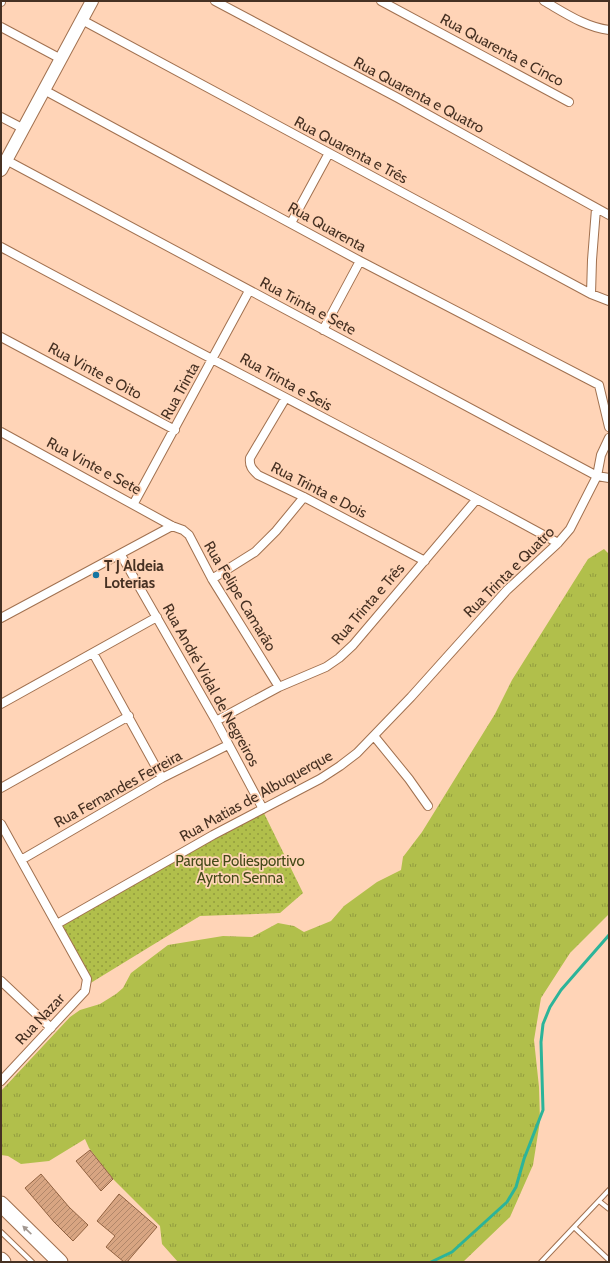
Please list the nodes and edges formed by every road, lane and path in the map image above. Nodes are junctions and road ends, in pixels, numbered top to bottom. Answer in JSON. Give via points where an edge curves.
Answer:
{"nodes":[{"id":1,"x":92,"y":1,"type":"edge"},
{"id":2,"x":215,"y":1,"type":"edge"},
{"id":3,"x":381,"y":1,"type":"edge"},
{"id":4,"x":544,"y":1,"type":"edge"},
{"id":5,"x":82,"y":20,"type":"junction"},
{"id":6,"x":1,"y":27,"type":"edge"},
{"id":7,"x":609,"y":30,"type":"edge"},
{"id":8,"x":61,"y":58,"type":"junction"},
{"id":9,"x":44,"y":90,"type":"junction"},
{"id":10,"x":568,"y":102,"type":"dead end"},
{"id":11,"x":1,"y":117,"type":"edge"},
{"id":12,"x":24,"y":129,"type":"junction"},
{"id":13,"x":329,"y":153,"type":"junction"},
{"id":14,"x":4,"y":165,"type":"edge"},
{"id":15,"x":605,"y":211,"type":"edge"},
{"id":16,"x":291,"y":223,"type":"junction"},
{"id":17,"x":1,"y":247,"type":"edge"},
{"id":18,"x":360,"y":261,"type":"junction"},
{"id":19,"x":249,"y":291,"type":"junction"},
{"id":20,"x":591,"y":294,"type":"junction"},
{"id":21,"x":609,"y":301,"type":"edge"},
{"id":22,"x":324,"y":330,"type":"junction"},
{"id":23,"x":1,"y":337,"type":"edge"},
{"id":24,"x":214,"y":358,"type":"junction"},
{"id":25,"x":285,"y":399,"type":"junction"},
{"id":26,"x":609,"y":427,"type":"edge"},
{"id":27,"x":175,"y":430,"type":"junction"},
{"id":28,"x":1,"y":432,"type":"edge"},
{"id":29,"x":609,"y":438,"type":"edge"},
{"id":30,"x":597,"y":476,"type":"junction"},
{"id":31,"x":609,"y":478,"type":"edge"},
{"id":32,"x":304,"y":496,"type":"junction"},
{"id":33,"x":476,"y":500,"type":"junction"},
{"id":34,"x":134,"y":503,"type":"junction"},
{"id":35,"x":172,"y":526,"type":"junction"},
{"id":36,"x":558,"y":543,"type":"junction"},
{"id":37,"x":121,"y":555,"type":"junction"},
{"id":38,"x":425,"y":561,"type":"junction"},
{"id":39,"x":212,"y":579,"type":"junction"},
{"id":40,"x":157,"y":617,"type":"junction"},
{"id":41,"x":1,"y":618,"type":"edge"},
{"id":42,"x":93,"y":653,"type":"junction"},
{"id":43,"x":279,"y":687,"type":"junction"},
{"id":44,"x":411,"y":697,"type":"joint"},
{"id":45,"x":1,"y":704,"type":"edge"},
{"id":46,"x":129,"y":716,"type":"junction"},
{"id":47,"x":216,"y":721,"type":"junction"},
{"id":48,"x":374,"y":736,"type":"junction"},
{"id":49,"x":228,"y":745,"type":"junction"},
{"id":50,"x":162,"y":778,"type":"junction"},
{"id":51,"x":1,"y":788,"type":"edge"},
{"id":52,"x":428,"y":806,"type":"dead end"},
{"id":53,"x":263,"y":809,"type":"junction"},
{"id":54,"x":1,"y":824,"type":"edge"},
{"id":55,"x":4,"y":838,"type":"edge"},
{"id":56,"x":21,"y":860,"type":"junction"},
{"id":57,"x":57,"y":924,"type":"junction"},
{"id":58,"x":1,"y":981,"type":"edge"},
{"id":59,"x":50,"y":1028,"type":"junction"},
{"id":60,"x":1,"y":1081,"type":"edge"},
{"id":61,"x":609,"y":1190,"type":"edge"},
{"id":62,"x":600,"y":1201,"type":"junction"},
{"id":63,"x":1,"y":1204,"type":"edge"},
{"id":64,"x":609,"y":1209,"type":"edge"},
{"id":65,"x":575,"y":1228,"type":"junction"},
{"id":66,"x":1,"y":1232,"type":"edge"},
{"id":67,"x":609,"y":1260,"type":"edge"},
{"id":68,"x":32,"y":1262,"type":"edge"},
{"id":69,"x":60,"y":1262,"type":"edge"},
{"id":70,"x":541,"y":1262,"type":"edge"}],
"edges":[{"from":1,"to":5,"type":"main road"},
{"from":2,"to":15,"type":"street","name":"Rua Quarenta e Quatro"},
{"from":3,"to":10,"type":"street","name":"Rua Quarenta e Cinco"},
{"from":4,"to":7,"type":"street","via":[[584,23]]},
{"from":5,"to":8,"type":"main road"},
{"from":5,"to":13,"type":"street","name":"Rua Quarenta e Três"},
{"from":6,"to":8,"type":"street"},
{"from":8,"to":9,"type":"main road"},
{"from":9,"to":12,"type":"main road"},
{"from":9,"to":16,"type":"street","name":"Rua Quarenta"},
{"from":11,"to":12,"type":"street"},
{"from":12,"to":14,"type":"main road"},
{"from":13,"to":16,"type":"street"},
{"from":13,"to":20,"type":"street","name":"Rua Quarenta e Três"},
{"from":14,"to":19,"type":"street","name":"Rua Trinta e Sete"},
{"from":15,"to":20,"type":"street","via":[[593,246]]},
{"from":16,"to":18,"type":"street","name":"Rua Quarenta"},
{"from":17,"to":24,"type":"street","name":"Rua Trinta e Seis","via":[[119,311]]},
{"from":18,"to":22,"type":"street"},
{"from":18,"to":26,"type":"street","name":"Rua Quarenta","via":[[599,385]]},
{"from":19,"to":22,"type":"street","name":"Rua Trinta e Sete"},
{"from":19,"to":24,"type":"street","name":"Rua Trinta"},
{"from":20,"to":21,"type":"street","name":"Rua Quarenta e Três"},
{"from":22,"to":30,"type":"street","name":"Rua Trinta e Sete"},
{"from":23,"to":27,"type":"street","name":"Rua Vinte e Oito"},
{"from":24,"to":25,"type":"street","name":"Rua Trinta e Seis"},
{"from":24,"to":27,"type":"street","name":"Rua Trinta"},
{"from":25,"to":32,"type":"street","name":"Rua Trinta e Dois","via":[[250,458],[250,464],[258,475]]},
{"from":25,"to":33,"type":"street","name":"Rua Trinta e Seis"},
{"from":27,"to":34,"type":"street","name":"Rua Trinta"},
{"from":28,"to":34,"type":"street","name":"Rua Vinte e Sete"},
{"from":29,"to":30,"type":"street","name":"Rua Trinta e Quatro","via":[[601,454]]},
{"from":30,"to":31,"type":"street","name":"Rua Trinta e Sete"},
{"from":30,"to":36,"type":"street","name":"Rua Trinta e Quatro","via":[[570,529]]},
{"from":32,"to":38,"type":"street","name":"Rua Trinta e Dois"},
{"from":32,"to":39,"type":"street","via":[[286,520],[255,552]]},
{"from":33,"to":36,"type":"street","name":"Rua Trinta e Seis"},
{"from":33,"to":38,"type":"street","name":"Rua Trinta e Três"},
{"from":34,"to":35,"type":"street","name":"Rua Vinte e Sete"},
{"from":35,"to":37,"type":"street"},
{"from":35,"to":39,"type":"street","name":"Rua Felipe Camarão","via":[[188,535]]},
{"from":36,"to":44,"type":"street","name":"Rua Trinta e Quatro","via":[[507,590]]},
{"from":37,"to":40,"type":"street","name":"Rua André Vidal de Negreiros"},
{"from":37,"to":41,"type":"street"},
{"from":38,"to":43,"type":"street","name":"Rua Trinta e Três","via":[[339,658],[326,667]]},
{"from":39,"to":43,"type":"street","name":"Rua Felipe Camarão"},
{"from":40,"to":42,"type":"street"},
{"from":40,"to":47,"type":"street","name":"Rua André Vidal de Negreiros"},
{"from":42,"to":45,"type":"street"},
{"from":42,"to":46,"type":"street"},
{"from":43,"to":47,"type":"street","name":"Rua Trinta e Três"},
{"from":44,"to":48,"type":"street","name":"Rua Matias de Albuquerque"},
{"from":46,"to":50,"type":"street"},
{"from":46,"to":51,"type":"street"},
{"from":47,"to":49,"type":"street","name":"Rua André Vidal de Negreiros"},
{"from":48,"to":52,"type":"street"},
{"from":48,"to":53,"type":"street","name":"Rua Matias de Albuquerque","via":[[340,766]]},
{"from":49,"to":50,"type":"street","name":"Rua Fernandes Ferreira"},
{"from":49,"to":53,"type":"street","name":"Rua André Vidal de Negreiros"},
{"from":50,"to":56,"type":"street","name":"Rua Fernandes Ferreira"},
{"from":53,"to":57,"type":"street","name":"Rua Matias de Albuquerque"},
{"from":54,"to":55,"type":"street"},
{"from":55,"to":56,"type":"street"},
{"from":56,"to":57,"type":"street"},
{"from":57,"to":59,"type":"street","name":"Rua Nazar","via":[[87,979],[85,991]]},
{"from":58,"to":59,"type":"street"},
{"from":59,"to":60,"type":"street","name":"Rua Nazar"},
{"from":61,"to":62,"type":"lane"},
{"from":62,"to":64,"type":"lane"},
{"from":62,"to":65,"type":"lane"},
{"from":69,"to":63,"type":"highway","one_way":true},
{"from":65,"to":67,"type":"lane"},
{"from":65,"to":70,"type":"lane"},
{"from":66,"to":68,"type":"lane"}]}
